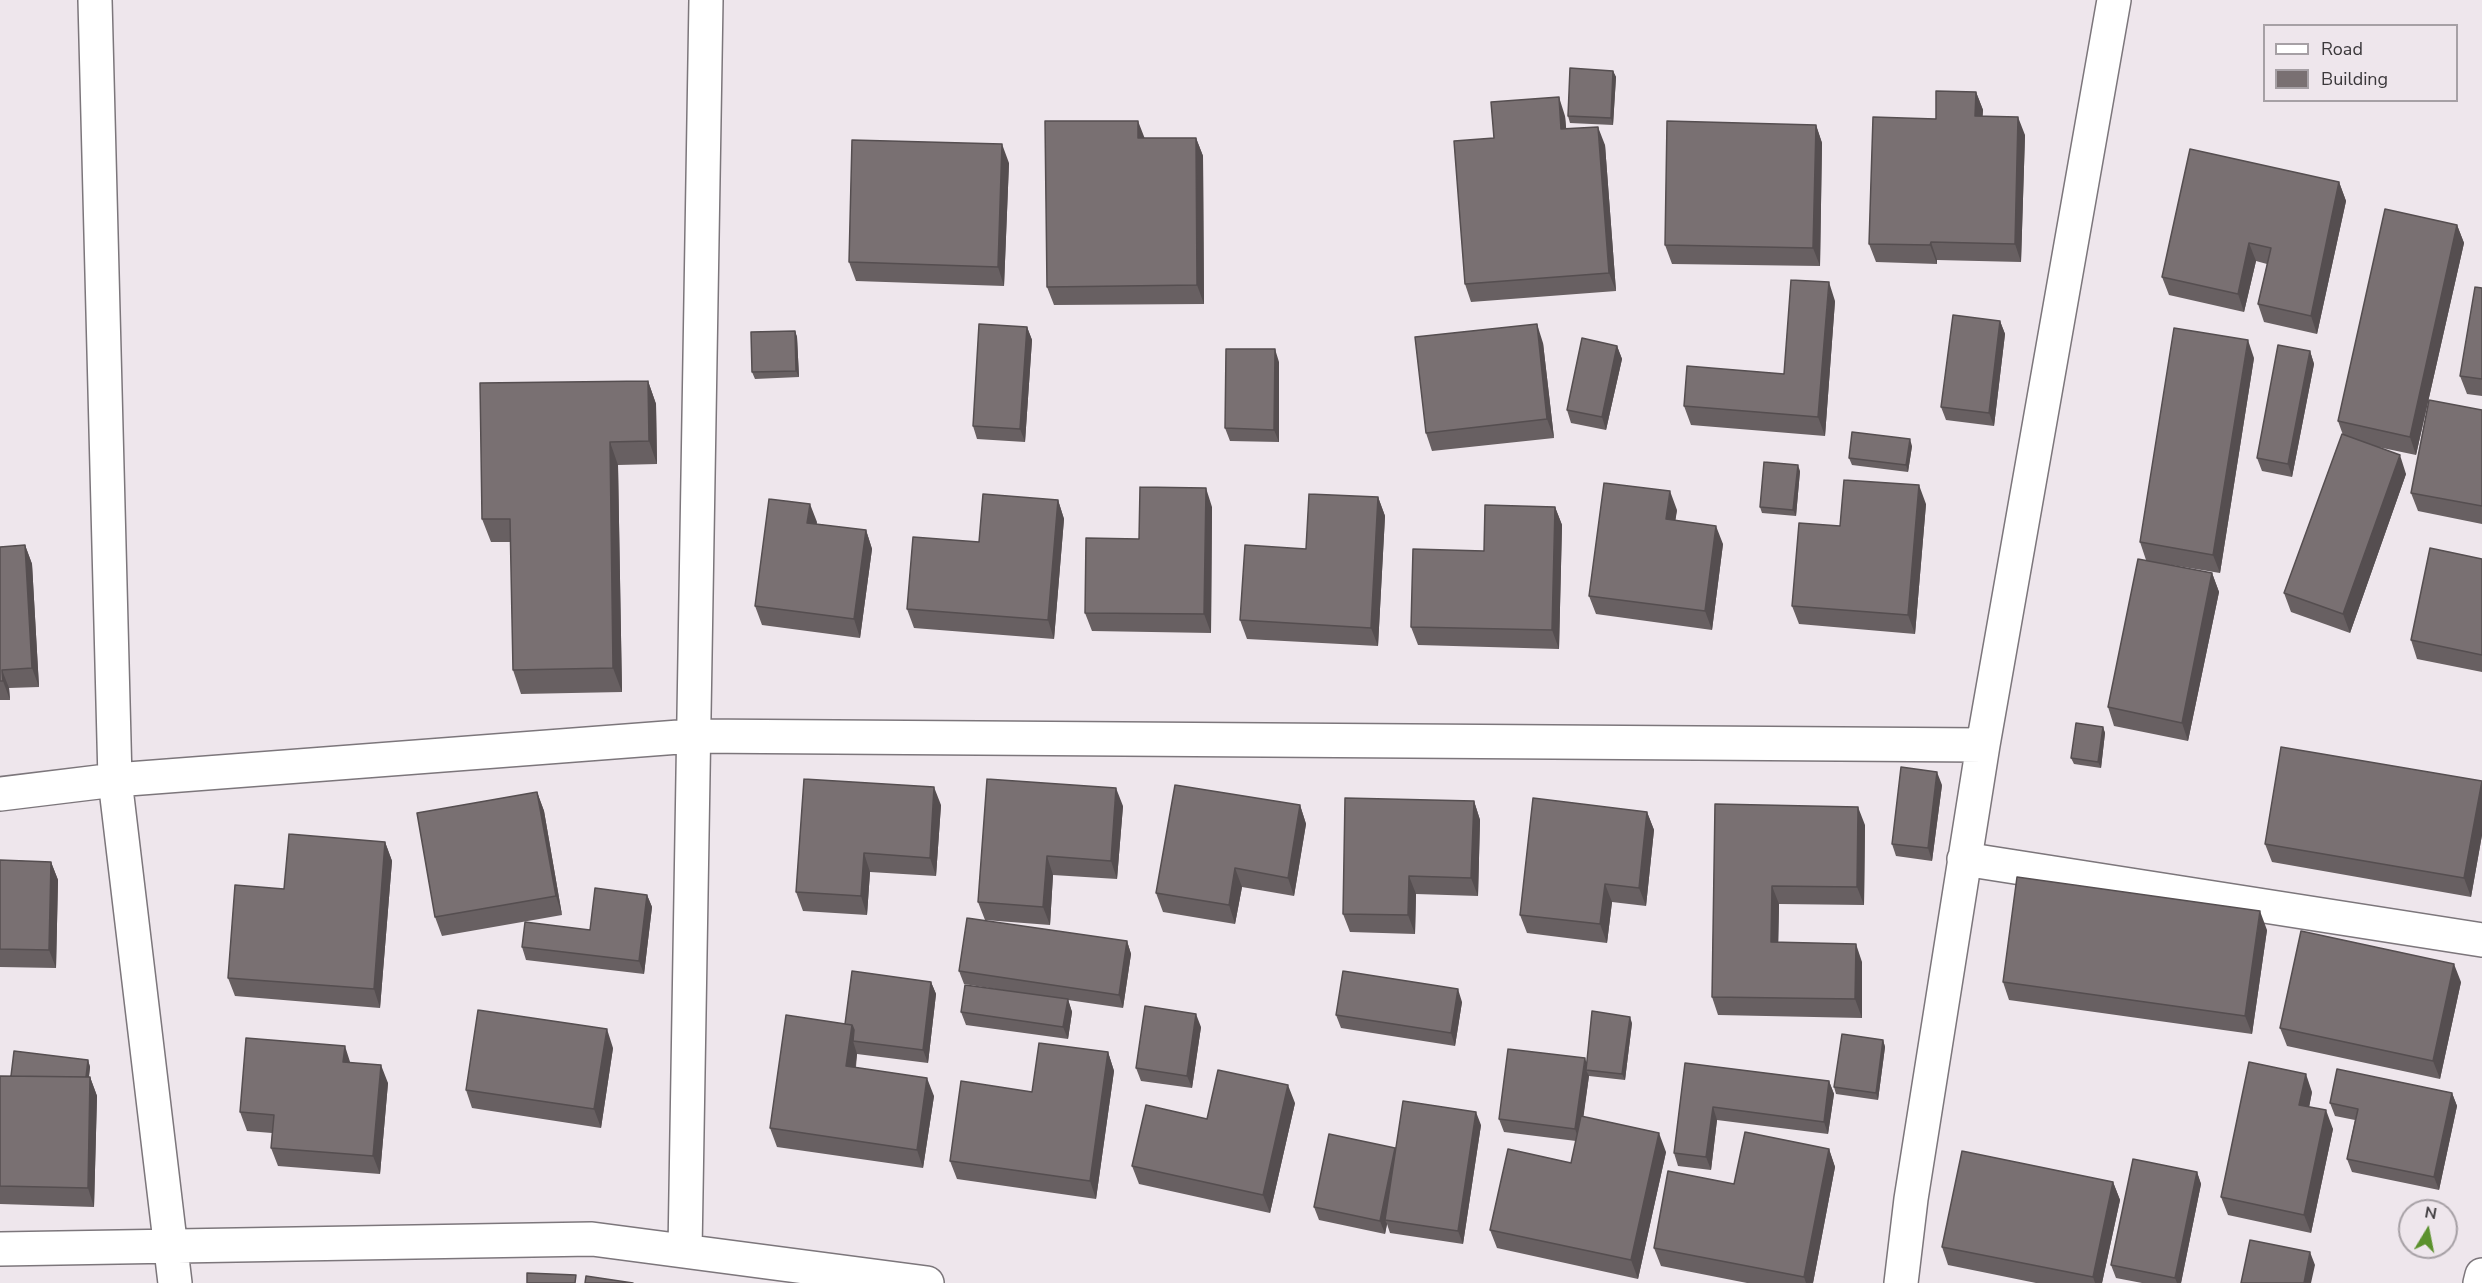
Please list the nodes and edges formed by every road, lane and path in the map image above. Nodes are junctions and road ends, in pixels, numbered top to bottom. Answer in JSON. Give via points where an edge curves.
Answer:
{"nodes":[{"id":1,"x":95,"y":0,"type":"edge"},
{"id":2,"x":706,"y":0,"type":"edge"},
{"id":3,"x":2114,"y":0,"type":"edge"},
{"id":4,"x":692,"y":736,"type":"junction"},
{"id":5,"x":1983,"y":745,"type":"junction"},
{"id":6,"x":115,"y":780,"type":"junction"},
{"id":7,"x":0,"y":794,"type":"edge"},
{"id":8,"x":1964,"y":859,"type":"junction"},
{"id":9,"x":2482,"y":940,"type":"edge"},
{"id":10,"x":172,"y":1246,"type":"junction"},
{"id":11,"x":0,"y":1249,"type":"edge"},
{"id":12,"x":685,"y":1251,"type":"junction"},
{"id":13,"x":2482,"y":1275,"type":"edge"},
{"id":14,"x":175,"y":1283,"type":"edge"},
{"id":15,"x":927,"y":1283,"type":"edge"},
{"id":16,"x":1900,"y":1283,"type":"edge"},
{"id":17,"x":2481,"y":1283,"type":"edge"}],
"edges":[{"from":1,"to":6,"type":"street"},
{"from":2,"to":4,"type":"street"},
{"from":3,"to":5,"type":"street"},
{"from":4,"to":5,"type":"street"},
{"from":4,"to":6,"type":"street"},
{"from":4,"to":12,"type":"street"},
{"from":5,"to":8,"type":"street"},
{"from":6,"to":7,"type":"street"},
{"from":6,"to":10,"type":"street"},
{"from":8,"to":9,"type":"street"},
{"from":8,"to":16,"type":"street"},
{"from":10,"to":11,"type":"street"},
{"from":10,"to":12,"type":"street","via":[[592,1239]]},
{"from":10,"to":14,"type":"street"},
{"from":12,"to":15,"type":"street"},
{"from":13,"to":17,"type":"street"}]}
